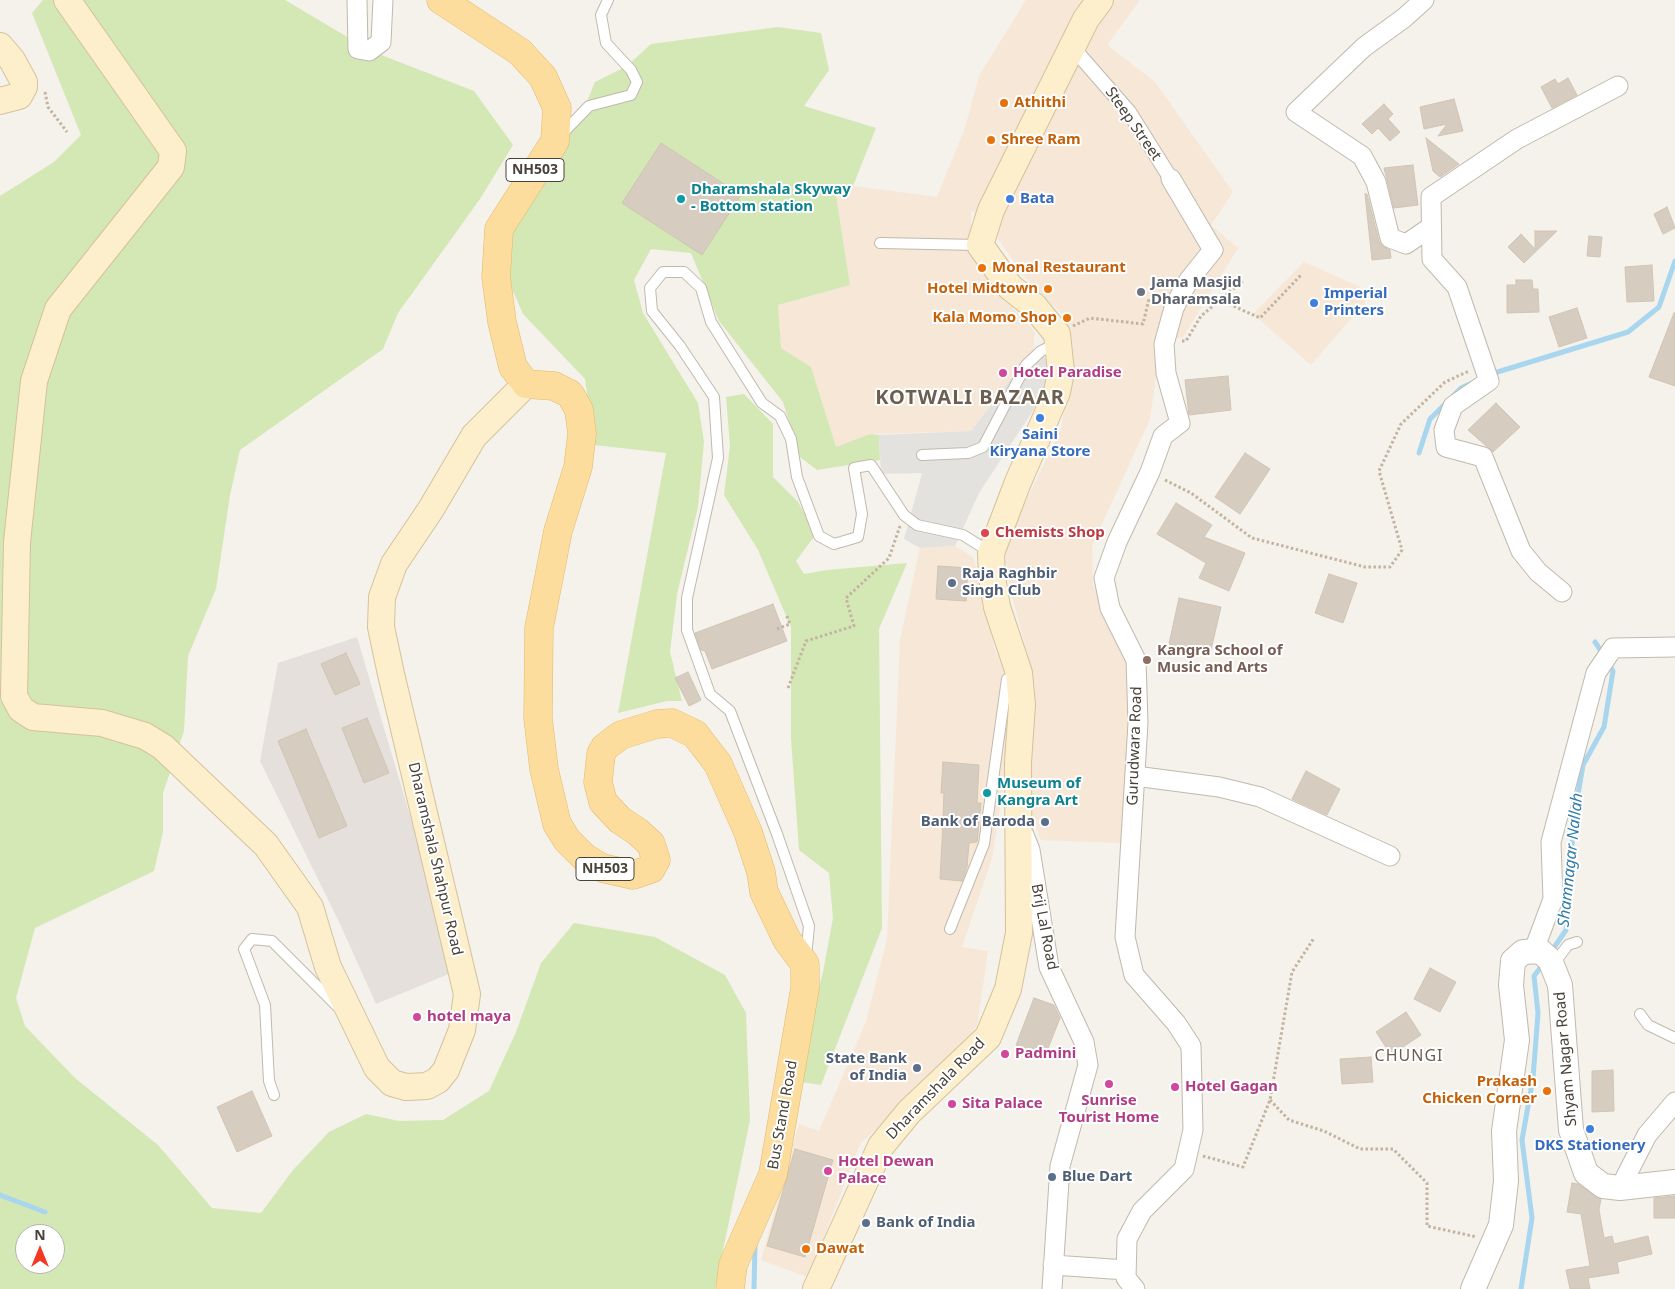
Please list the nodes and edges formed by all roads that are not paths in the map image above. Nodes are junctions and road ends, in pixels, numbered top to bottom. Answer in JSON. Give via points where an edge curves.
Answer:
{"nodes":[{"id":1,"x":67,"y":0,"type":"edge"},
{"id":2,"x":357,"y":0,"type":"edge"},
{"id":3,"x":382,"y":0,"type":"edge"},
{"id":4,"x":441,"y":0,"type":"edge"},
{"id":5,"x":608,"y":0,"type":"edge"},
{"id":6,"x":1424,"y":0,"type":"edge"},
{"id":7,"x":1090,"y":6,"type":"edge"},
{"id":8,"x":1073,"y":48,"type":"junction"},
{"id":9,"x":2,"y":51,"type":"edge"},
{"id":10,"x":1618,"y":86,"type":"dead end"},
{"id":11,"x":0,"y":101,"type":"edge"},
{"id":12,"x":555,"y":141,"type":"junction"},
{"id":13,"x":1171,"y":179,"type":"joint"},
{"id":14,"x":1431,"y":227,"type":"junction"},
{"id":15,"x":880,"y":243,"type":"dead end"},
{"id":16,"x":980,"y":245,"type":"junction"},
{"id":17,"x":1058,"y":338,"type":"junction"},
{"id":18,"x":526,"y":384,"type":"junction"},
{"id":19,"x":922,"y":455,"type":"dead end"},
{"id":20,"x":991,"y":553,"type":"junction"},
{"id":21,"x":1562,"y":592,"type":"dead end"},
{"id":22,"x":1675,"y":646,"type":"edge"},
{"id":23,"x":1007,"y":679,"type":"dead end"},
{"id":24,"x":1135,"y":776,"type":"junction"},
{"id":25,"x":1020,"y":825,"type":"junction"},
{"id":26,"x":1390,"y":856,"type":"dead end"},
{"id":27,"x":950,"y":929,"type":"dead end"},
{"id":28,"x":1577,"y":942,"type":"dead end"},
{"id":29,"x":1544,"y":956,"type":"junction"},
{"id":30,"x":805,"y":964,"type":"junction"},
{"id":31,"x":1640,"y":1014,"type":"dead end"},
{"id":32,"x":354,"y":1023,"type":"junction"},
{"id":33,"x":1675,"y":1038,"type":"edge"},
{"id":34,"x":274,"y":1095,"type":"dead end"},
{"id":35,"x":1675,"y":1102,"type":"edge"},
{"id":36,"x":1675,"y":1182,"type":"edge"},
{"id":37,"x":1620,"y":1188,"type":"junction"},
{"id":38,"x":1053,"y":1265,"type":"junction"},
{"id":39,"x":1126,"y":1270,"type":"junction"},
{"id":40,"x":730,"y":1289,"type":"edge"},
{"id":41,"x":816,"y":1289,"type":"edge"},
{"id":42,"x":1052,"y":1289,"type":"edge"},
{"id":43,"x":1135,"y":1289,"type":"edge"},
{"id":44,"x":1473,"y":1289,"type":"edge"}],
"edges":[{"from":1,"to":32,"type":"main road","name":"Dharamshala Shahpur Road","via":[[173,152],[171,167],[58,310],[34,381],[17,542],[14,696],[21,709],[34,717],[102,723],[145,736],[163,747],[210,790],[266,845],[310,907],[328,967]]},
{"from":2,"to":3,"type":"street","via":[[358,49],[369,51],[381,42]]},
{"from":4,"to":12,"type":"main road","number":"NH503","via":[[520,52],[543,76],[557,108]]},
{"from":5,"to":12,"type":"lane","via":[[601,14],[606,43],[631,70],[637,82],[631,95],[589,106]]},
{"from":6,"to":14,"type":"street","via":[[1364,47],[1296,112],[1362,156],[1376,182],[1390,238],[1406,244]]},
{"from":7,"to":8,"type":"main road"},
{"from":8,"to":13,"type":"street","name":"Steep Street","via":[[1129,112]]},
{"from":8,"to":16,"type":"main road","via":[[991,210]]},
{"from":9,"to":11,"type":"main road","via":[[22,76],[24,87],[19,96]]},
{"from":10,"to":14,"type":"street","via":[[1517,139],[1430,198]]},
{"from":12,"to":18,"type":"main road","number":"NH503","via":[[500,229],[496,277],[502,322],[513,367]]},
{"from":13,"to":24,"type":"street","name":"Gurudwara Road","via":[[1213,250],[1189,280],[1176,304],[1164,344],[1166,373],[1180,423],[1163,436],[1104,578],[1110,608],[1136,660],[1138,723]]},
{"from":14,"to":21,"type":"street","via":[[1432,259],[1457,287],[1489,381],[1453,406],[1444,430],[1446,447],[1483,457],[1521,551],[1538,572]]},
{"from":15,"to":16,"type":"lane"},
{"from":16,"to":17,"type":"main road","via":[[1010,287],[1034,306]]},
{"from":17,"to":19,"type":"lane","via":[[1026,365],[983,447],[968,453]]},
{"from":17,"to":20,"type":"main road","via":[[1061,372],[1057,392]]},
{"from":18,"to":30,"type":"main road","number":"NH503","via":[[554,386],[570,394],[579,410],[582,434],[578,467],[558,531],[539,628],[538,718],[544,769],[557,824],[584,857],[602,868],[633,875],[651,869],[656,860],[651,844],[603,802],[598,782],[601,754],[621,735],[656,724],[672,723],[696,734],[718,764],[748,832],[764,892],[787,940]]},
{"from":18,"to":32,"type":"main road","name":"Dharamshala Shahpur Road","via":[[474,436],[394,564],[382,597],[381,627],[467,994],[462,1030],[446,1070],[438,1080],[427,1086],[406,1087],[392,1083],[377,1068]]},
{"from":20,"to":25,"type":"main road","name":"Dharamshala Road","via":[[996,607],[1019,673],[1022,705],[1018,762]]},
{"from":20,"to":30,"type":"lane","via":[[963,535],[917,525],[904,515],[871,465],[854,468],[862,514],[858,537],[834,544],[819,536],[797,477],[791,439],[780,416],[762,403],[711,322],[701,288],[684,272],[664,272],[650,288],[652,311],[714,397],[718,458],[687,598],[687,630],[710,694],[730,712],[777,834],[808,926]]},
{"from":22,"to":29,"type":"street","via":[[1613,648],[1596,673],[1551,842],[1553,899]]},
{"from":23,"to":27,"type":"lane","via":[[984,844]]},
{"from":24,"to":26,"type":"street","via":[[1219,787],[1260,797]]},
{"from":24,"to":39,"type":"street","name":"Gurudwara Road","via":[[1125,937],[1134,975],[1176,1023],[1191,1046],[1193,1130],[1184,1169],[1142,1211],[1127,1239]]},
{"from":25,"to":38,"type":"street","name":"Brij Lal Road","via":[[1030,850],[1049,967],[1084,1042],[1088,1064],[1060,1166]]},
{"from":25,"to":41,"type":"main road","name":"Dharamshala Road","via":[[1019,933],[1008,989],[988,1037],[909,1112],[881,1146]]},
{"from":28,"to":29,"type":"lane"},
{"from":29,"to":37,"type":"street","name":"Shyam Nagar Road","via":[[1560,985],[1571,1130],[1586,1173],[1603,1186]]},
{"from":29,"to":44,"type":"street","via":[[1523,952],[1513,961],[1510,985],[1517,1040],[1504,1130],[1506,1181],[1501,1225]]},
{"from":30,"to":40,"type":"main road","name":"Bus Stand Road","via":[[805,988],[774,1174],[734,1265]]},
{"from":31,"to":33,"type":"lane","via":[[1648,1025]]},
{"from":32,"to":34,"type":"lane","via":[[272,941],[252,939],[244,949],[264,1005],[269,1081]]},
{"from":35,"to":37,"type":"street","via":[[1647,1135]]},
{"from":36,"to":37,"type":"street","name":"Shyam Nagar Road"},
{"from":38,"to":39,"type":"street"},
{"from":38,"to":42,"type":"street","name":"Brij Lal Road"},
{"from":39,"to":43,"type":"street","name":"Gurudwara Road","via":[[1126,1278]]}]}
